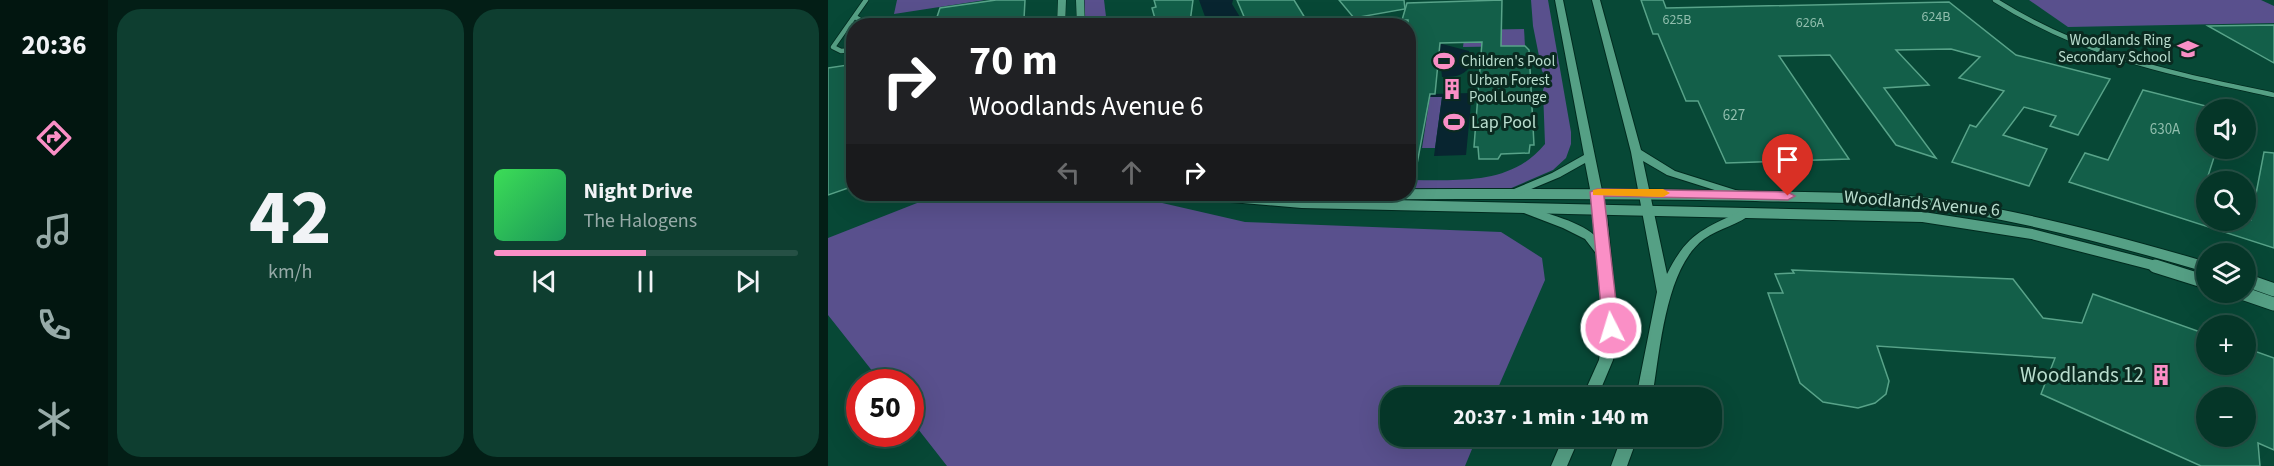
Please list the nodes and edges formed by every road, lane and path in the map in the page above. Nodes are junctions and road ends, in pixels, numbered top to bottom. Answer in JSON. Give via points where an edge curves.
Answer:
{"nodes":[{"id":1,"x":866,"y":0,"type":"edge"},
{"id":2,"x":1062,"y":0,"type":"edge"},
{"id":3,"x":1080,"y":0,"type":"edge"},
{"id":4,"x":1559,"y":0,"type":"edge"},
{"id":5,"x":1596,"y":0,"type":"edge"},
{"id":6,"x":1995,"y":0,"type":"edge"},
{"id":7,"x":855,"y":18,"type":"edge"},
{"id":8,"x":1061,"y":18,"type":"edge"},
{"id":9,"x":1081,"y":18,"type":"edge"},
{"id":10,"x":846,"y":28,"type":"edge"},
{"id":11,"x":846,"y":51,"type":"edge"},
{"id":12,"x":2274,"y":95,"type":"edge"},
{"id":13,"x":1636,"y":152,"type":"junction"},
{"id":14,"x":1588,"y":158,"type":"junction"},
{"id":15,"x":1597,"y":192,"type":"junction"},
{"id":16,"x":1645,"y":193,"type":"junction"},
{"id":17,"x":1416,"y":195,"type":"edge"},
{"id":18,"x":1506,"y":196,"type":"junction"},
{"id":19,"x":1744,"y":196,"type":"junction"},
{"id":20,"x":1272,"y":201,"type":"edge"},
{"id":21,"x":1520,"y":208,"type":"junction"},
{"id":22,"x":1648,"y":209,"type":"junction"},
{"id":23,"x":1600,"y":210,"type":"junction"},
{"id":24,"x":1747,"y":212,"type":"junction"},
{"id":25,"x":1605,"y":256,"type":"junction"},
{"id":26,"x":2196,"y":264,"type":"edge"},
{"id":27,"x":2196,"y":279,"type":"edge"},
{"id":28,"x":2256,"y":284,"type":"edge"},
{"id":29,"x":2274,"y":290,"type":"edge"},
{"id":30,"x":1664,"y":292,"type":"junction"},
{"id":31,"x":2256,"y":298,"type":"edge"},
{"id":32,"x":2274,"y":304,"type":"edge"},
{"id":33,"x":1594,"y":387,"type":"edge"},
{"id":34,"x":1646,"y":387,"type":"edge"},
{"id":35,"x":1567,"y":447,"type":"edge"},
{"id":36,"x":1626,"y":447,"type":"edge"},
{"id":37,"x":1559,"y":466,"type":"edge"},
{"id":38,"x":1619,"y":466,"type":"edge"}],
"edges":[{"from":1,"to":7,"type":"street"},
{"from":2,"to":8,"type":"street"},
{"from":3,"to":9,"type":"street"},
{"from":4,"to":14,"type":"main road"},
{"from":5,"to":13,"type":"main road"},
{"from":6,"to":12,"type":"street","via":[[2035,27],[2103,55]]},
{"from":10,"to":11,"type":"street","via":[[833,47]]},
{"from":13,"to":16,"type":"main road"},
{"from":13,"to":19,"type":"main road","via":[[1671,172]]},
{"from":14,"to":15,"type":"main road"},
{"from":14,"to":18,"type":"main road"},
{"from":15,"to":16,"type":"street","name":"Woodlands Avenue 6"},
{"from":15,"to":18,"type":"street","name":"Woodlands Avenue 6"},
{"from":15,"to":23,"type":"main road"},
{"from":16,"to":19,"type":"street","name":"Woodlands Avenue 6"},
{"from":16,"to":22,"type":"main road"},
{"from":17,"to":18,"type":"street","name":"Woodlands Avenue 6"},
{"from":19,"to":26,"type":"street","name":"Woodlands Avenue 6","via":[[1869,199],[1958,207],[2107,238]]},
{"from":20,"to":21,"type":"street","name":"Woodlands Avenue 6"},
{"from":21,"to":23,"type":"street","name":"Woodlands Avenue 6"},
{"from":21,"to":25,"type":"main road","via":[[1589,236]]},
{"from":22,"to":23,"type":"street","name":"Woodlands Avenue 6"},
{"from":22,"to":24,"type":"street","name":"Woodlands Avenue 6"},
{"from":22,"to":30,"type":"main road"},
{"from":23,"to":25,"type":"main road"},
{"from":24,"to":27,"type":"street","name":"Woodlands Avenue 6","via":[[1882,214],[2002,226],[2084,244]]},
{"from":24,"to":30,"type":"main road","via":[[1700,236],[1683,254]]},
{"from":25,"to":33,"type":"main road","via":[[1611,328],[1606,360]]},
{"from":28,"to":29,"type":"street"},
{"from":30,"to":34,"type":"main road"},
{"from":31,"to":32,"type":"street"},
{"from":35,"to":37,"type":"main road"},
{"from":36,"to":38,"type":"main road"}]}
